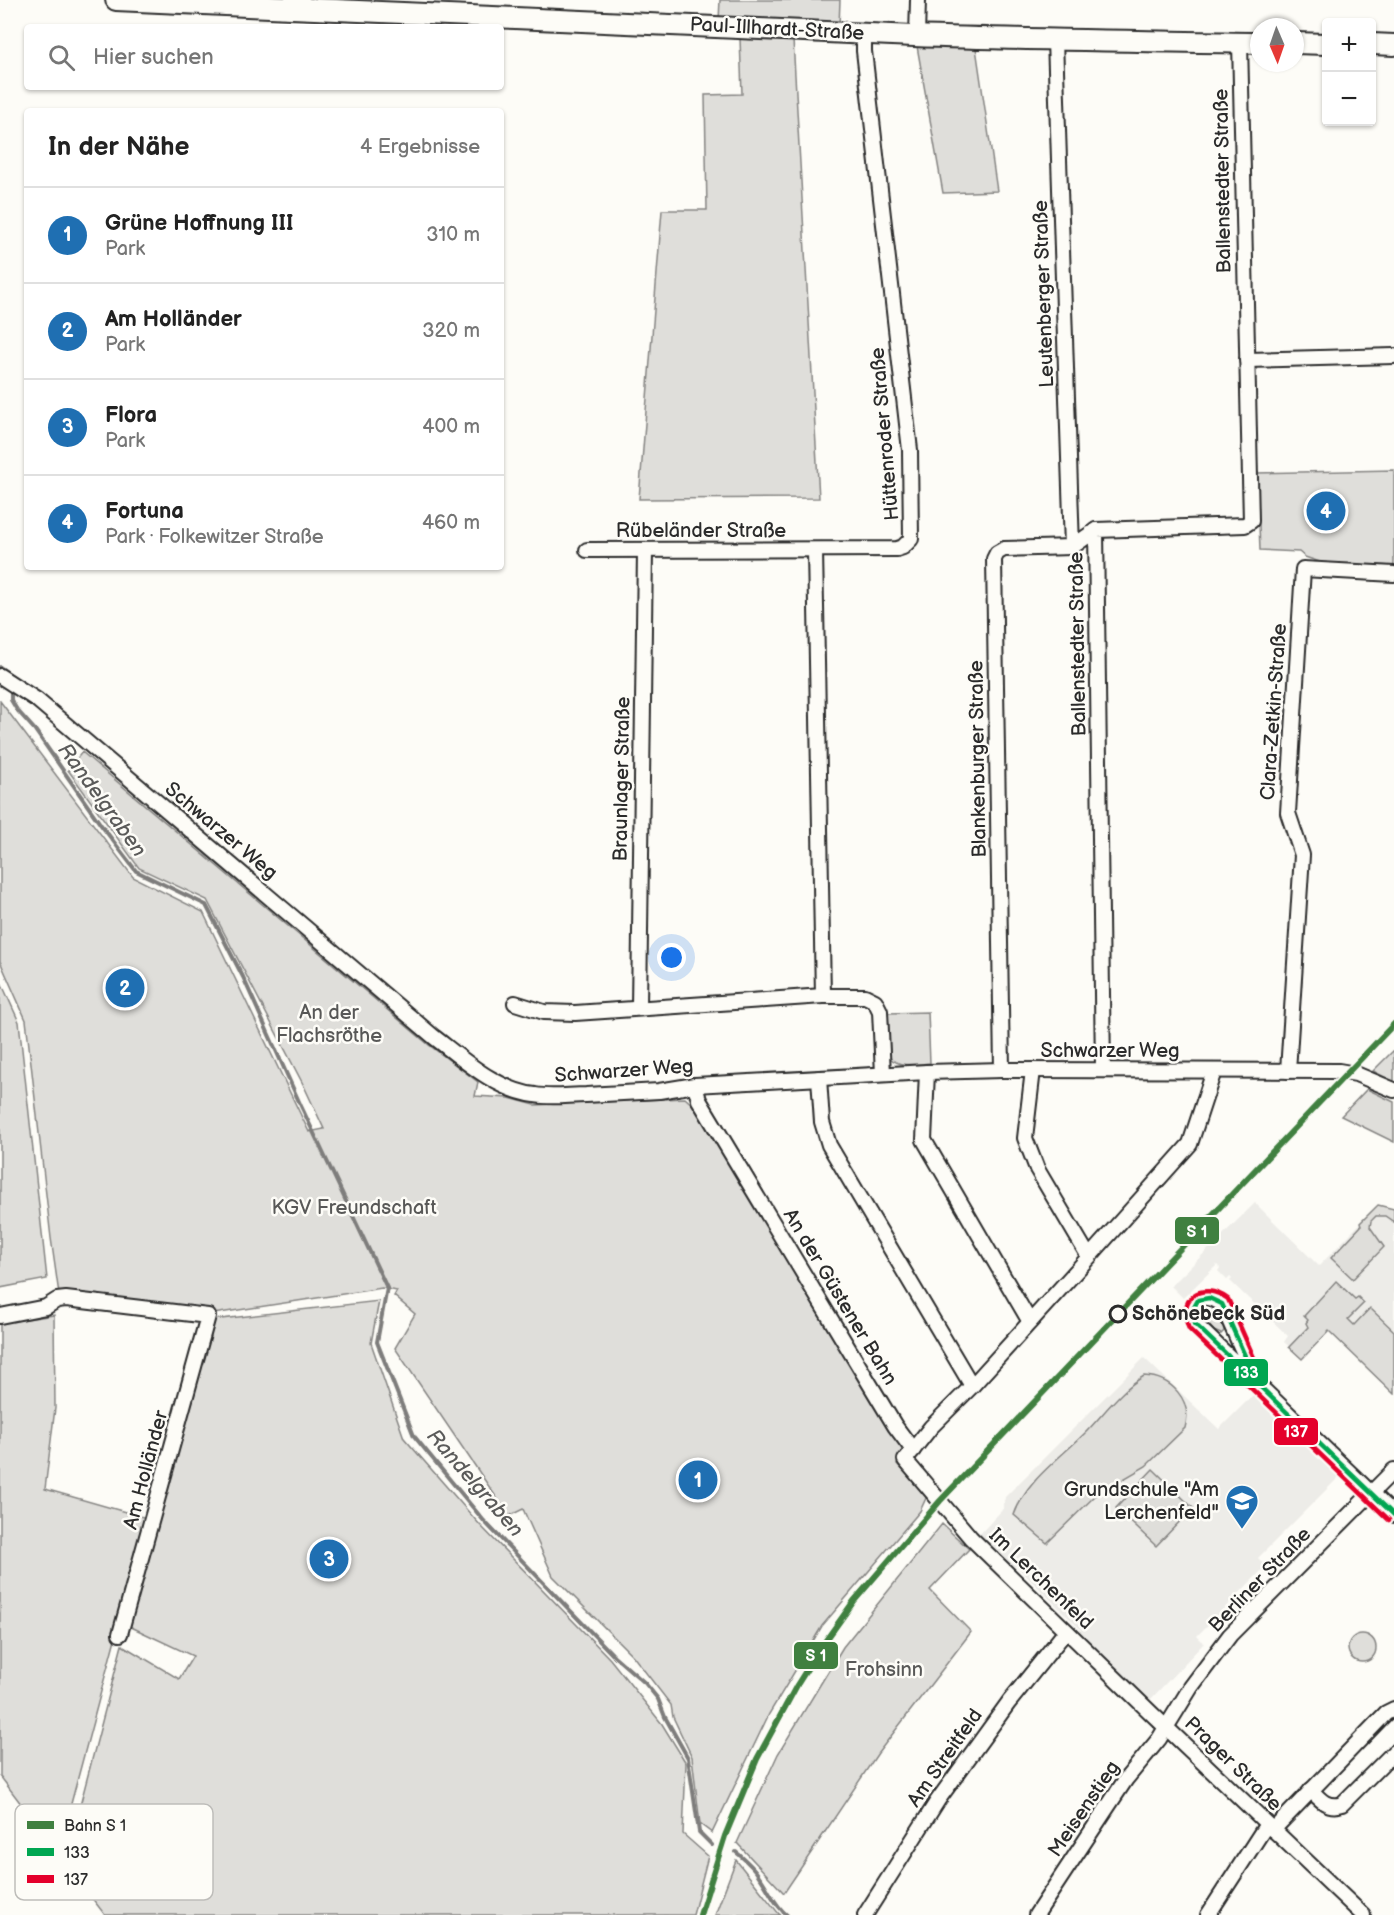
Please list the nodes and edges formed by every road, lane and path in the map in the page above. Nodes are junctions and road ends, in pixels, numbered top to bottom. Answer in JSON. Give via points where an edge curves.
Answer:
{"nodes":[{"id":1,"x":116,"y":0,"type":"edge"},
{"id":2,"x":918,"y":0,"type":"edge"},
{"id":3,"x":864,"y":34,"type":"junction"},
{"id":4,"x":917,"y":36,"type":"junction"},
{"id":5,"x":1055,"y":40,"type":"junction"},
{"id":6,"x":1249,"y":43,"type":"edge"},
{"id":7,"x":1304,"y":43,"type":"edge"},
{"id":8,"x":1322,"y":44,"type":"edge"},
{"id":9,"x":1376,"y":44,"type":"edge"},
{"id":10,"x":1394,"y":45,"type":"edge"},
{"id":11,"x":1394,"y":356,"type":"edge"},
{"id":12,"x":1247,"y":360,"type":"junction"},
{"id":13,"x":1096,"y":530,"type":"junction"},
{"id":14,"x":1072,"y":547,"type":"junction"},
{"id":15,"x":587,"y":550,"type":"dead end"},
{"id":16,"x":815,"y":550,"type":"junction"},
{"id":17,"x":645,"y":551,"type":"junction"},
{"id":18,"x":1394,"y":574,"type":"edge"},
{"id":19,"x":3,"y":678,"type":"edge"},
{"id":20,"x":823,"y":996,"type":"junction"},
{"id":21,"x":515,"y":1003,"type":"dead end"},
{"id":22,"x":639,"y":1008,"type":"junction"},
{"id":23,"x":1002,"y":1070,"type":"junction"},
{"id":24,"x":1032,"y":1070,"type":"junction"},
{"id":25,"x":1103,"y":1070,"type":"junction"},
{"id":26,"x":1214,"y":1071,"type":"junction"},
{"id":27,"x":1288,"y":1071,"type":"junction"},
{"id":28,"x":927,"y":1072,"type":"junction"},
{"id":29,"x":883,"y":1074,"type":"junction"},
{"id":30,"x":819,"y":1078,"type":"junction"},
{"id":31,"x":695,"y":1085,"type":"junction"},
{"id":32,"x":1394,"y":1090,"type":"edge"},
{"id":33,"x":1089,"y":1257,"type":"junction"},
{"id":34,"x":0,"y":1316,"type":"edge"},
{"id":35,"x":1030,"y":1322,"type":"junction"},
{"id":36,"x":1256,"y":1381,"type":"junction"},
{"id":37,"x":972,"y":1386,"type":"junction"},
{"id":38,"x":913,"y":1450,"type":"junction"},
{"id":39,"x":1394,"y":1470,"type":"edge"},
{"id":40,"x":1371,"y":1493,"type":"junction"},
{"id":41,"x":1394,"y":1515,"type":"edge"},
{"id":42,"x":1066,"y":1631,"type":"junction"},
{"id":43,"x":120,"y":1634,"type":"dead end"},
{"id":44,"x":1394,"y":1709,"type":"edge"},
{"id":45,"x":1166,"y":1727,"type":"junction"},
{"id":46,"x":1394,"y":1752,"type":"edge"},
{"id":47,"x":1311,"y":1790,"type":"junction"},
{"id":48,"x":1270,"y":1827,"type":"junction"},
{"id":49,"x":865,"y":1915,"type":"edge"},
{"id":50,"x":1036,"y":1915,"type":"edge"},
{"id":51,"x":1208,"y":1915,"type":"edge"},
{"id":52,"x":1363,"y":1915,"type":"edge"}],
"edges":[{"from":1,"to":3,"type":"street","name":"Paul-Illhardt-Straße"},
{"from":2,"to":4,"type":"street"},
{"from":3,"to":4,"type":"street","name":"Paul-Illhardt-Straße"},
{"from":3,"to":16,"type":"street","name":"Hüttenroder Straße","via":[[911,462],[912,532],[908,543],[897,549]]},
{"from":4,"to":5,"type":"street","name":"Paul-Illhardt-Straße"},
{"from":5,"to":6,"type":"street","name":"Paul-Illhardt-Straße"},
{"from":5,"to":14,"type":"street","name":"Leutenberger Straße"},
{"from":6,"to":12,"type":"street","name":"Ballenstedter Straße"},
{"from":7,"to":8,"type":"street"},
{"from":9,"to":10,"type":"street"},
{"from":11,"to":12,"type":"street"},
{"from":12,"to":13,"type":"street","name":"Ballenstedter Straße","via":[[1250,523]]},
{"from":13,"to":14,"type":"street"},
{"from":13,"to":25,"type":"street","name":"Ballenstedter Straße"},
{"from":14,"to":23,"type":"street","name":"Blankenburger Straße","via":[[1004,549],[994,559]]},
{"from":15,"to":17,"type":"street","name":"Rübeländer Straße"},
{"from":16,"to":17,"type":"street","name":"Rübeländer Straße"},
{"from":16,"to":20,"type":"street"},
{"from":17,"to":22,"type":"street","name":"Braunlager Straße"},
{"from":18,"to":27,"type":"street","name":"Clara-Zetkin-Straße","via":[[1303,569],[1288,813],[1302,855]]},
{"from":19,"to":31,"type":"street","name":"Schwarzer Weg","via":[[45,708],[434,1037],[497,1083],[530,1095],[549,1096],[659,1091]]},
{"from":20,"to":22,"type":"street"},
{"from":20,"to":29,"type":"street","via":[[865,996],[875,1000],[880,1011]]},
{"from":21,"to":22,"type":"street","via":[[544,1012]]},
{"from":23,"to":24,"type":"street","name":"Schwarzer Weg"},
{"from":23,"to":28,"type":"street","name":"Schwarzer Weg"},
{"from":24,"to":25,"type":"street","name":"Schwarzer Weg"},
{"from":24,"to":33,"type":"street","via":[[1025,1138],[1037,1168]]},
{"from":25,"to":26,"type":"street","name":"Schwarzer Weg"},
{"from":26,"to":27,"type":"street","name":"Schwarzer Weg"},
{"from":26,"to":33,"type":"street","via":[[1190,1144]]},
{"from":27,"to":32,"type":"street","name":"Schwarzer Weg","via":[[1348,1072]]},
{"from":28,"to":29,"type":"street","name":"Schwarzer Weg"},
{"from":28,"to":35,"type":"street","via":[[924,1140]]},
{"from":29,"to":30,"type":"street","name":"Schwarzer Weg"},
{"from":30,"to":31,"type":"street","name":"Schwarzer Weg"},
{"from":30,"to":37,"type":"street","via":[[822,1122],[829,1144]]},
{"from":31,"to":38,"type":"street","name":"An der Güstener Bahn","via":[[699,1100]]},
{"from":33,"to":35,"type":"street"},
{"from":34,"to":43,"type":"street","name":"Am Holländer","via":[[46,1307],[61,1299],[208,1316]]},
{"from":35,"to":37,"type":"street"},
{"from":36,"to":36,"type":"street","via":[[1222,1304],[1212,1298],[1198,1300],[1191,1314],[1195,1324]]},
{"from":36,"to":40,"type":"street"},
{"from":37,"to":38,"type":"street"},
{"from":38,"to":42,"type":"street","name":"Im Lerchenfeld","via":[[905,1460],[957,1522]]},
{"from":39,"to":40,"type":"street","name":"Berliner Straße"},
{"from":40,"to":41,"type":"street"},
{"from":40,"to":45,"type":"street","name":"Berliner Straße","via":[[1230,1635]]},
{"from":42,"to":45,"type":"street","name":"Im Lerchenfeld"},
{"from":42,"to":49,"type":"street","name":"Am Streitfeld","via":[[938,1800]]},
{"from":44,"to":47,"type":"street","name":"Prager Straße"},
{"from":45,"to":48,"type":"street","name":"Prager Straße"},
{"from":45,"to":50,"type":"street","name":"Meisenstieg","via":[[1126,1779]]},
{"from":46,"to":47,"type":"street","name":"Prager Straße","via":[[1342,1804],[1328,1805]]},
{"from":47,"to":48,"type":"street","name":"Prager Straße"},
{"from":48,"to":51,"type":"street"},
{"from":48,"to":52,"type":"street","name":"Prager Straße"}]}
